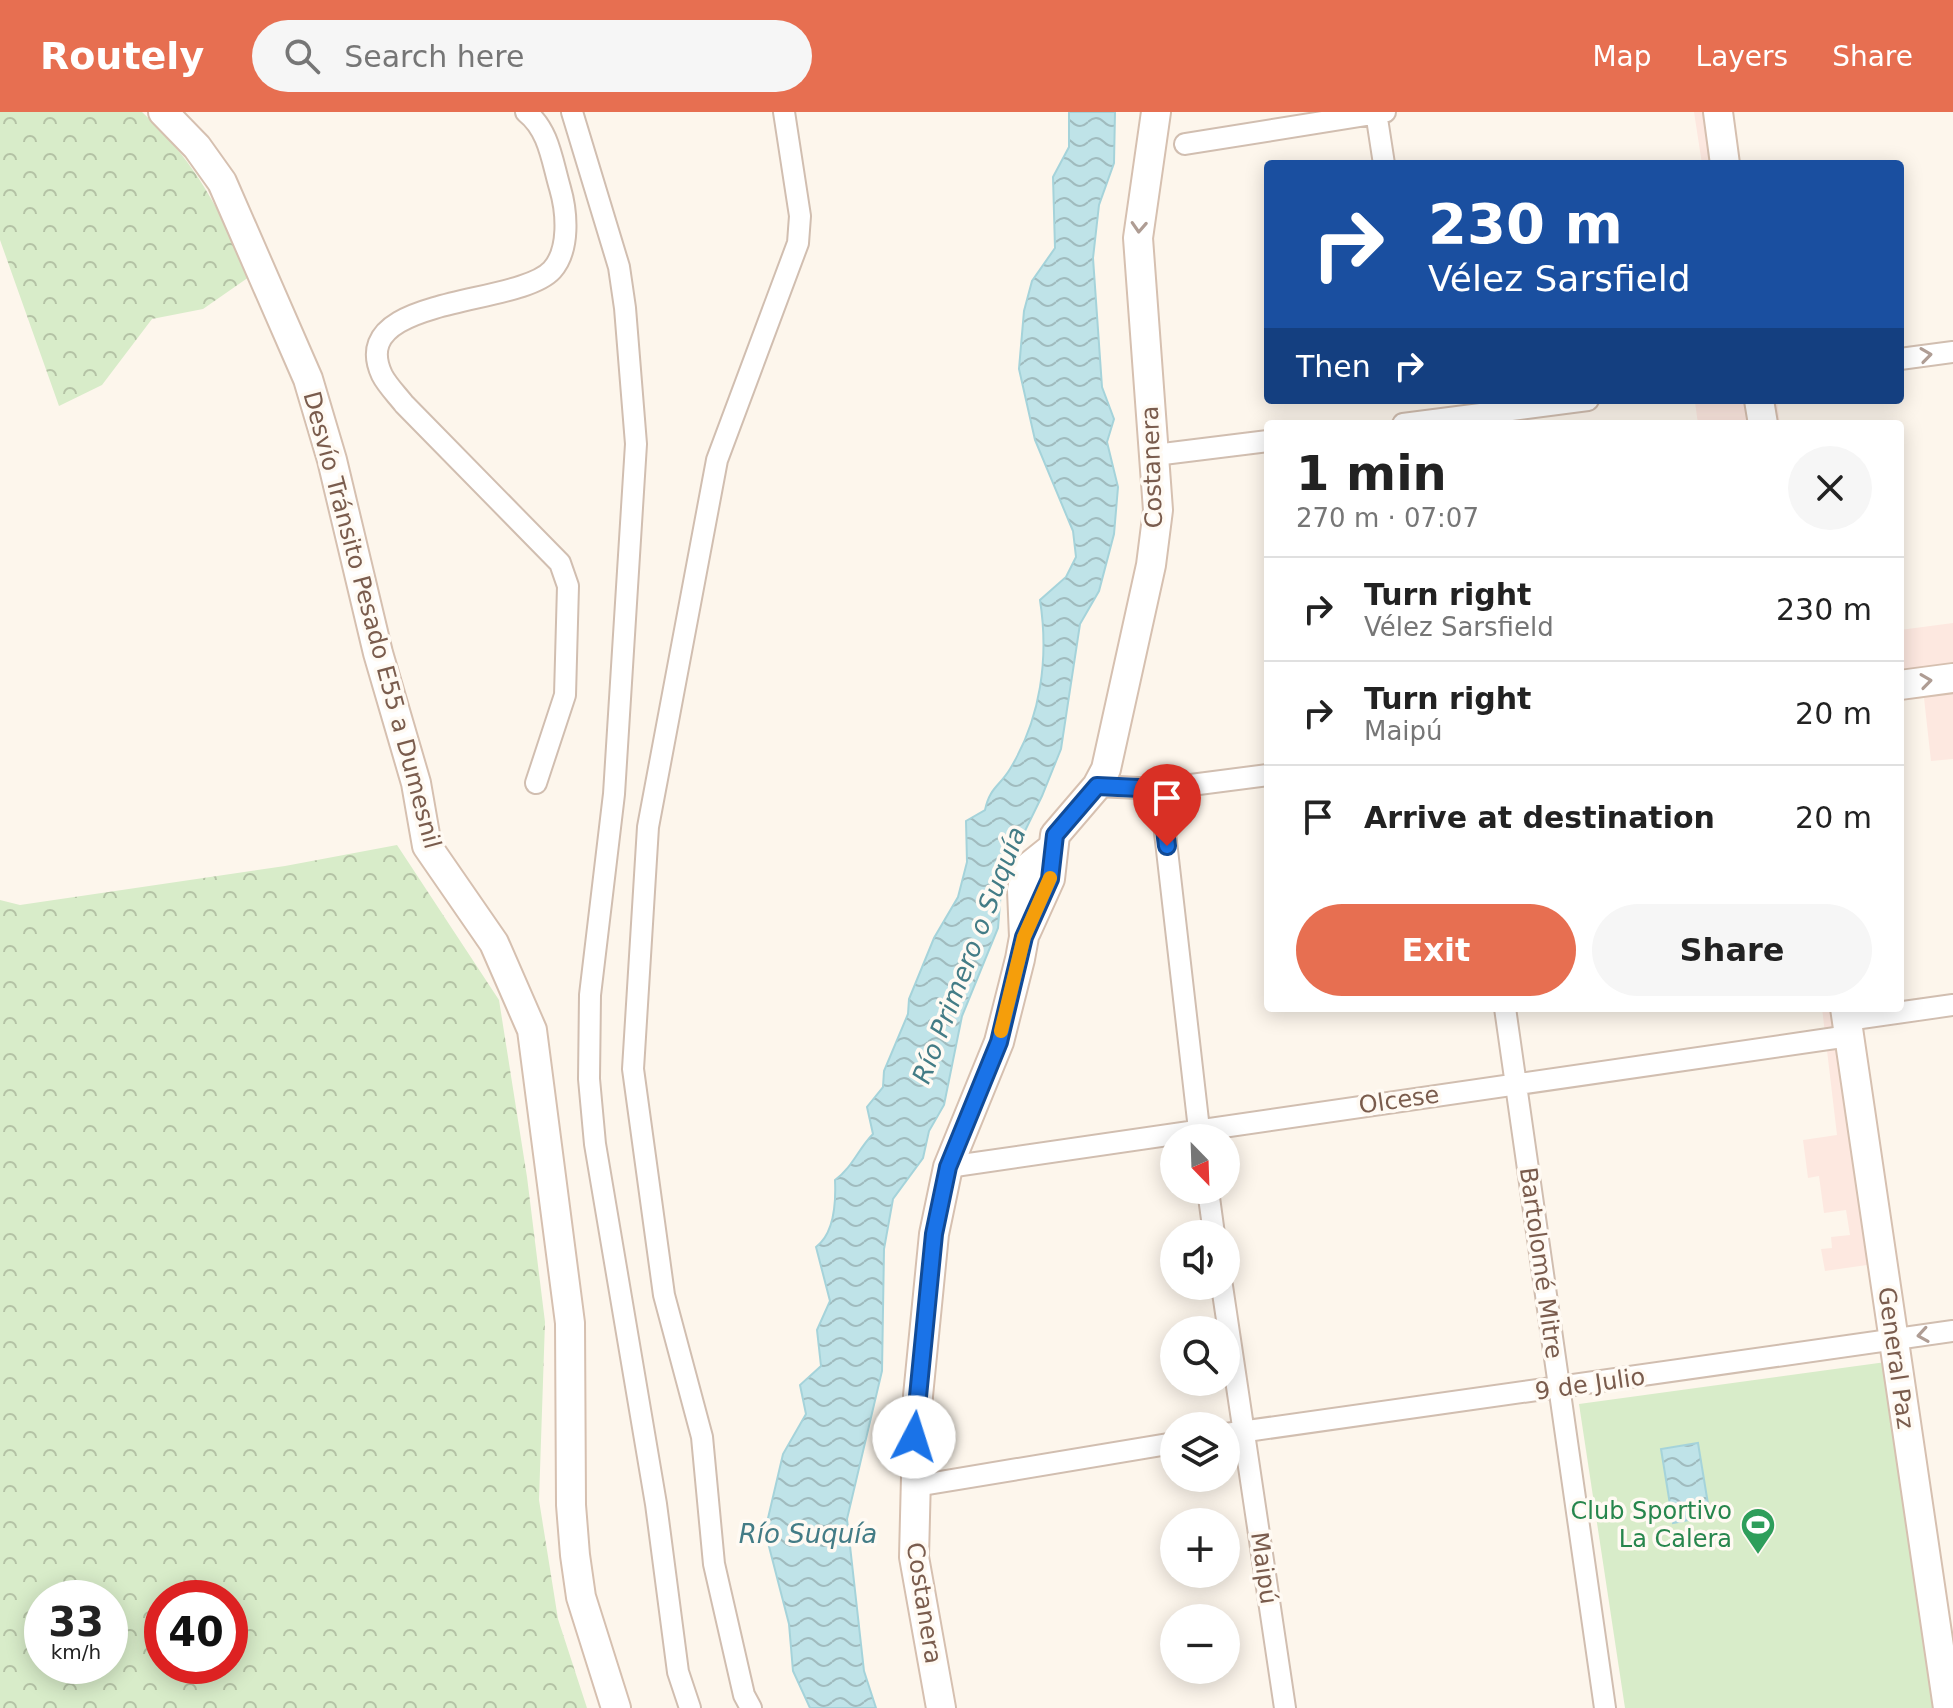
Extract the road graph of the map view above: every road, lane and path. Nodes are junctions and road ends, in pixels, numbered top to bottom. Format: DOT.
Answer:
graph roads {
  1 [pos="163,112"];
  2 [pos="526,112"];
  3 [pos="572,112"];
  4 [pos="784,112"];
  5 [pos="1156,112"];
  6 [pos="1379,112"];
  7 [pos="1718,112"];
  8 [pos="1185,144"];
  9 [pos="1384,160"];
  10 [pos="1724,160"];
  11 [pos="1953,352"];
  12 [pos="1904,358"];
  13 [pos="1558,404"];
  14 [pos="1439,420"];
  15 [pos="1264,441"];
  16 [pos="1155,455"];
  17 [pos="1953,678"];
  18 [pos="1904,684"];
  19 [pos="1264,776"];
  20 [pos="536,783"];
  21 [pos="1097,786"];
  22 [pos="1160,789"];
  23 [pos="1953,1005"];
  24 [pos="1506,1012"];
  25 [pos="1847,1021"];
  26 [pos="1516,1084"];
  27 [pos="1198,1124"];
  28 [pos="1240,1127"];
  29 [pos="1160,1138"];
  30 [pos="948,1167"];
  31 [pos="1223,1300"];
  32 [pos="1953,1331"];
  33 [pos="1893,1340"];
  34 [pos="1558,1389"];
  35 [pos="1233,1412"];
  36 [pos="1240,1431"];
  37 [pos="1160,1445"];
  38 [pos="1240,1460"];
  39 [pos="916,1486"];
  40 [pos="1948,1668"];
  41 [pos="616,1708"];
  42 [pos="690,1708"];
  43 [pos="751,1708"];
  44 [pos="941,1708"];
  45 [pos="1285,1708"];
  46 [pos="1605,1708"];
  47 [pos="1948,1708"];
  1 -- 41 [label="street, Desvío Tránsito Pesado E55 a Dumesnil"];
  2 -- 20 [label="street"];
  3 -- 42 [label="street"];
  4 -- 43 [label="street"];
  5 -- 16 [label="street, Costanera, one-way"];
  6 -- 8 [label="street"];
  6 -- 9 [label="street"];
  7 -- 10 [label="street"];
  12 -- 11 [label="street, one-way"];
  13 -- 14 [label="street"];
  15 -- 16 [label="street"];
  16 -- 21 [label="street, Costanera"];
  18 -- 17 [label="street, one-way"];
  19 -- 22 [label="street"];
  21 -- 22 [label="street"];
  21 -- 30 [label="street, Costanera"];
  22 -- 27 [label="street"];
  23 -- 25 [label="street, Olcese"];
  24 -- 26 [label="street, Bartolomé Mitre"];
  25 -- 26 [label="street, Olcese"];
  25 -- 33 [label="street, General Paz"];
  26 -- 28 [label="street, Olcese"];
  26 -- 34 [label="street, Bartolomé Mitre"];
  29 -- 30 [label="street, Olcese"];
  30 -- 39 [label="street, Costanera"];
  31 -- 35 [label="street, Maipú"];
  32 -- 33 [label="street, 9 de Julio, one-way"];
  33 -- 34 [label="street, 9 de Julio"];
  33 -- 40 [label="street, General Paz"];
  34 -- 36 [label="street, 9 de Julio"];
  34 -- 46 [label="street, Bartolomé Mitre"];
  37 -- 39 [label="street"];
  38 -- 45 [label="street, Maipú"];
  39 -- 44 [label="street, Costanera"];
  40 -- 47 [label="street, General Paz"];
}
